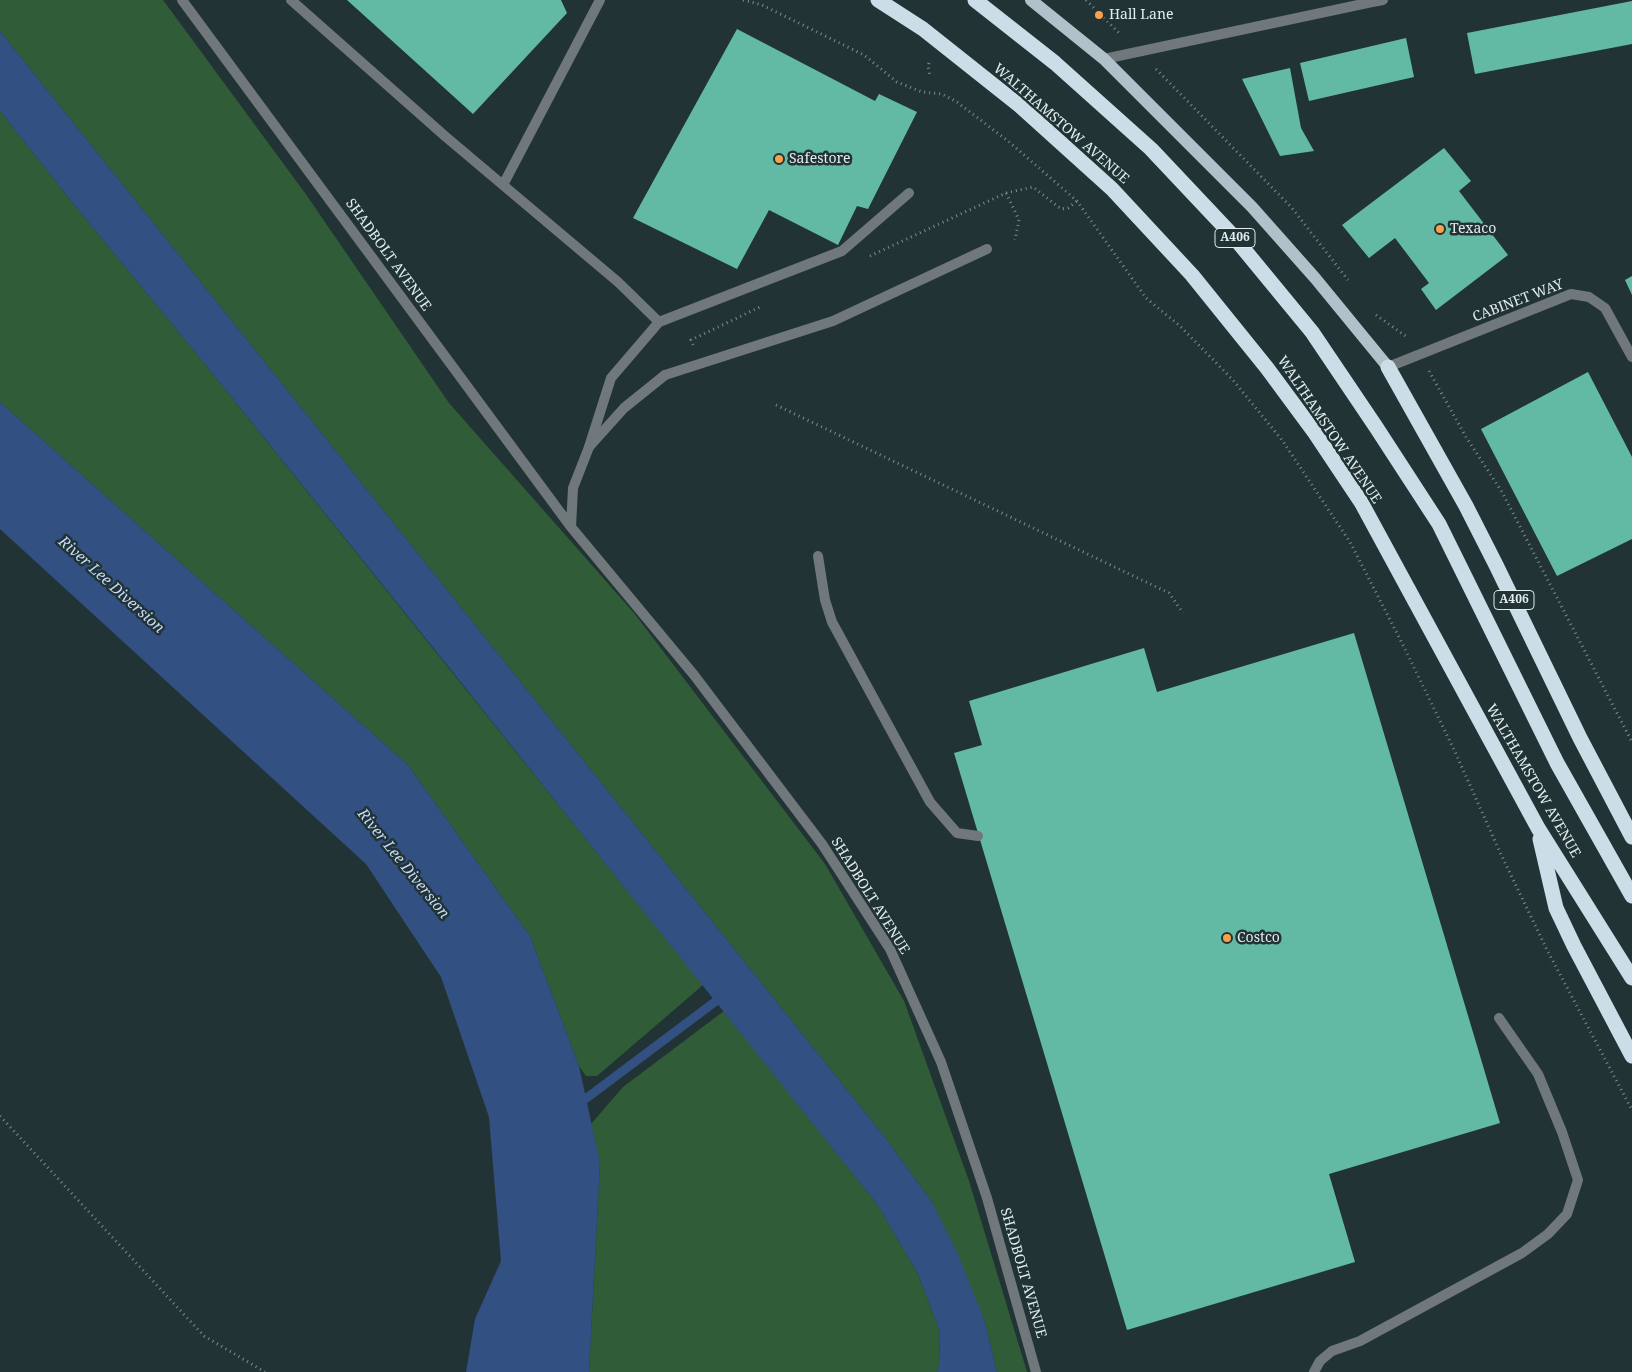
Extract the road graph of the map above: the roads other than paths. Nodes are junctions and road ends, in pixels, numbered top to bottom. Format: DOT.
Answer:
graph roads {
  1 [pos="182,0"];
  2 [pos="291,0"];
  3 [pos="600,0"];
  4 [pos="878,0"];
  5 [pos="975,0"];
  6 [pos="1031,0"];
  7 [pos="1383,0"];
  8 [pos="1104,59"];
  9 [pos="503,185"];
  10 [pos="909,192"];
  11 [pos="987,249"];
  12 [pos="659,322"];
  13 [pos="1632,357"];
  14 [pos="1388,367"];
  15 [pos="589,447"];
  16 [pos="571,526"];
  17 [pos="818,556"];
  18 [pos="1538,828"];
  19 [pos="978,836"];
  20 [pos="1632,837"];
  21 [pos="1632,896"];
  22 [pos="1632,978"];
  23 [pos="1499,1018"];
  24 [pos="1632,1056"];
  25 [pos="1036,1372"];
  26 [pos="1314,1372"];
  1 -- 16 [label="street, SHADBOLT AVENUE"];
  2 -- 9 [label="street"];
  3 -- 9 [label="street"];
  4 -- 18 [label="highway, WALTHAMSTOW AVENUE"];
  5 -- 21 [label="highway, WALTHAMSTOW AVENUE / A406"];
  6 -- 8 [label="main road"];
  7 -- 8 [label="street"];
  8 -- 14 [label="main road"];
  9 -- 12 [label="street"];
  10 -- 12 [label="street"];
  11 -- 15 [label="street"];
  12 -- 15 [label="street"];
  13 -- 14 [label="street, CABINET WAY"];
  14 -- 20 [label="highway, A406"];
  15 -- 16 [label="street"];
  16 -- 25 [label="street, SHADBOLT AVENUE"];
  17 -- 19 [label="street"];
  18 -- 22 [label="highway, WALTHAMSTOW AVENUE"];
  18 -- 24 [label="highway"];
  23 -- 26 [label="street"];
}
